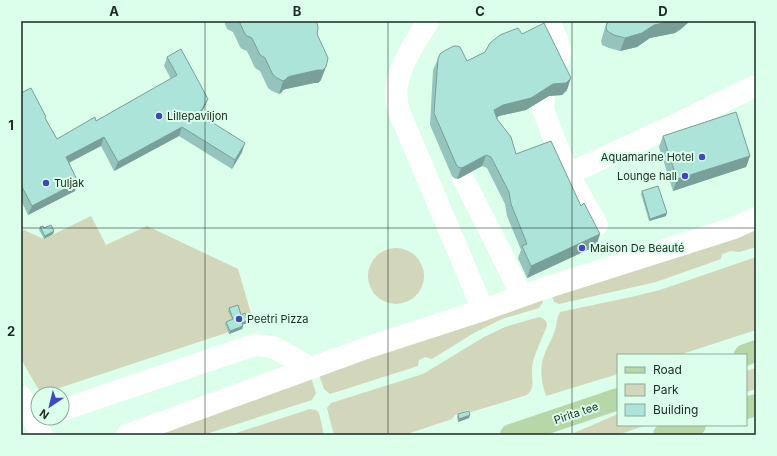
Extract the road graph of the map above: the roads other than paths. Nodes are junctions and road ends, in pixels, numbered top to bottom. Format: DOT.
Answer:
graph roads {
  1 [pos="428,21"];
  2 [pos="548,21"];
  3 [pos="756,86"];
  4 [pos="568,174"];
  5 [pos="463,178"];
  6 [pos="756,218"];
  7 [pos="597,225"];
  8 [pos="522,296"];
  9 [pos="482,310"];
  10 [pos="310,368"];
  11 [pos="21,396"];
  12 [pos="617,398"];
  13 [pos="70,407"];
  14 [pos="30,415"];
  15 [pos="692,426"];
  16 [pos="127,435"];
  17 [pos="511,435"];
  18 [pos="664,435"];
  1 -- 9 [label="street"];
  2 -- 4 [label="street"];
  3 -- 4 [label="street"];
  4 -- 7 [label="street"];
  5 -- 8 [label="street"];
  6 -- 8 [label="street"];
  8 -- 9 [label="street"];
  9 -- 10 [label="street"];
  10 -- 13 [label="street"];
  10 -- 16 [label="street"];
  11 -- 14 [label="street"];
  12 -- 17 [label="main road, Pirita tee"];
  15 -- 18 [label="main road"];
}
